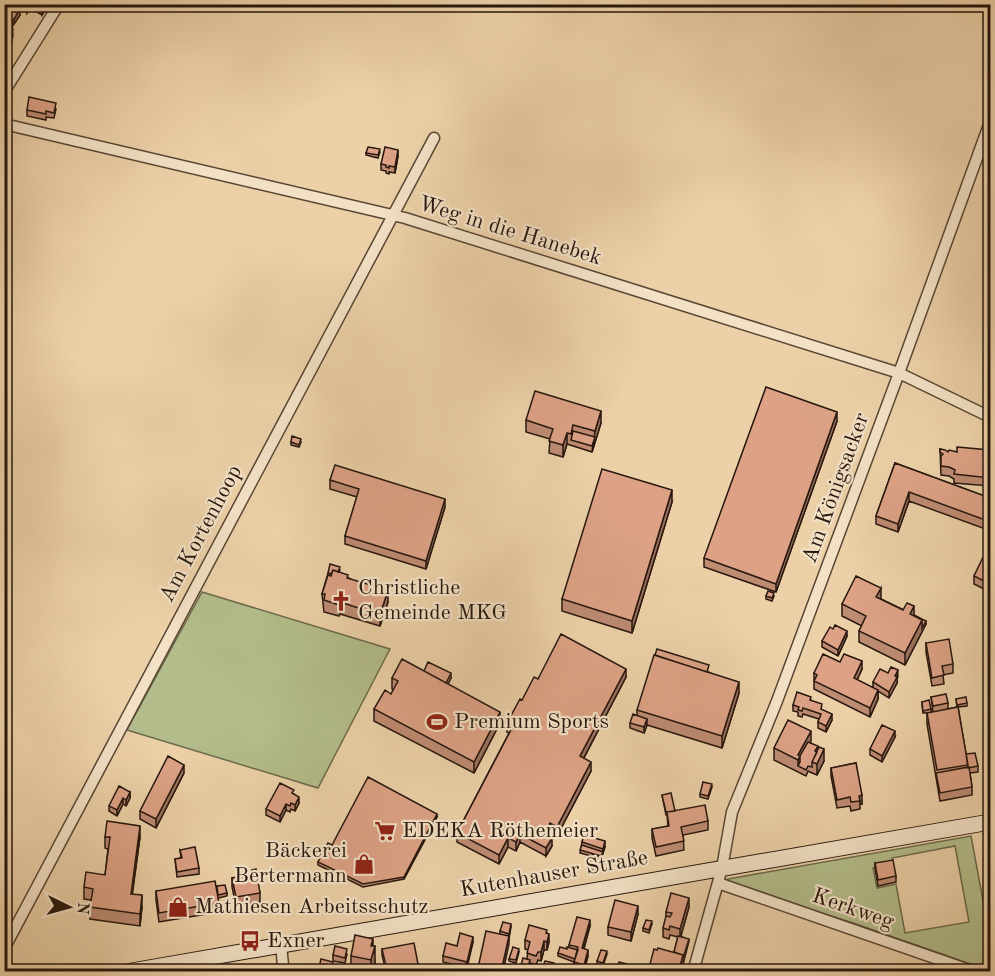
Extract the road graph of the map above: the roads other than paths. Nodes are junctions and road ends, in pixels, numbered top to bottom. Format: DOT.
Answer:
graph roads {
  1 [pos="59,4"];
  2 [pos="4,92"];
  3 [pos="990,122"];
  4 [pos="4,124"];
  5 [pos="434,138"];
  6 [pos="392,215"];
  7 [pos="899,373"];
  8 [pos="990,417"];
  9 [pos="990,822"];
  10 [pos="722,868"];
  11 [pos="718,884"];
  12 [pos="281,945"];
  13 [pos="4,949"];
  14 [pos="126,972"];
  15 [pos="282,972"];
  16 [pos="693,972"];
  17 [pos="975,972"];
  1 -- 2 [label="street"];
  3 -- 7 [label="street, Am Königsacker"];
  4 -- 6 [label="street, Weg in die Hanebek"];
  5 -- 6 [label="street, Am Kortenhoop"];
  6 -- 7 [label="street, Weg in die Hanebek"];
  6 -- 13 [label="street, Am Kortenhoop"];
  7 -- 8 [label="street, Weg in die Hanebek"];
  7 -- 10 [label="street, Am Königsacker"];
  9 -- 10 [label="street, Kutenhauser Straße"];
  10 -- 11 [label="street, Am Königsacker"];
  10 -- 12 [label="street, Kutenhauser Straße"];
  11 -- 16 [label="street, Am Königsacker"];
  11 -- 17 [label="street, Kerkweg"];
  12 -- 14 [label="street, Kutenhauser Straße"];
  12 -- 15 [label="street"];
}
